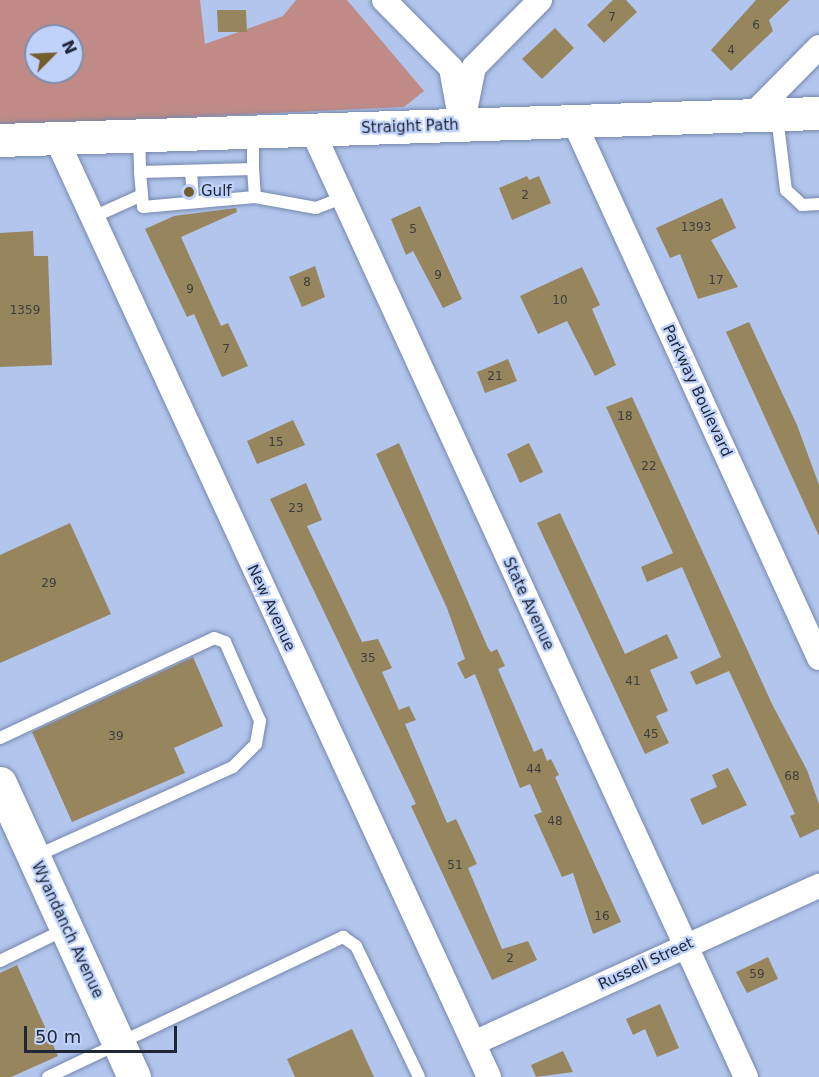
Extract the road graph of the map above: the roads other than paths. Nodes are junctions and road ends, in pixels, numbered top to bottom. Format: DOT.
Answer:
graph roads {
  1 [pos="384,0"];
  2 [pos="540,0"];
  3 [pos="819,47"];
  4 [pos="819,113"];
  5 [pos="764,115"];
  6 [pos="575,124"];
  7 [pos="462,126"];
  8 [pos="312,130"];
  9 [pos="252,131"];
  10 [pos="139,136"];
  11 [pos="56,138"];
  12 [pos="0,140"];
  13 [pos="253,169"];
  14 [pos="191,171"];
  15 [pos="140,172"];
  16 [pos="142,195"];
  17 [pos="255,197"];
  18 [pos="342,198"];
  19 [pos="193,202"];
  20 [pos="819,204"];
  21 [pos="91,218"];
  22 [pos="819,658"];
  23 [pos="0,738"];
  24 [pos="0,783"];
  25 [pos="34,857"];
  26 [pos="819,886"];
  27 [pos="67,928"];
  28 [pos="684,947"];
  29 [pos="0,961"];
  30 [pos="119,1043"];
  31 [pos="474,1043"];
  32 [pos="48,1077"];
  33 [pos="134,1077"];
  34 [pos="419,1077"];
  35 [pos="489,1077"];
  36 [pos="746,1077"];
  1 -- 7 [label="street"];
  2 -- 7 [label="street"];
  3 -- 5 [label="street"];
  4 -- 5 [label="main road, Straight Path"];
  5 -- 6 [label="main road, Straight Path"];
  5 -- 20 [label="lane"];
  6 -- 7 [label="main road, Straight Path"];
  6 -- 22 [label="street, Parkway Boulevard"];
  7 -- 8 [label="main road, Straight Path"];
  8 -- 9 [label="main road, Straight Path"];
  8 -- 18 [label="street, State Avenue"];
  9 -- 10 [label="main road, Straight Path"];
  9 -- 13 [label="lane"];
  10 -- 11 [label="main road, Straight Path"];
  10 -- 15 [label="lane"];
  11 -- 12 [label="main road, Straight Path"];
  11 -- 21 [label="street, New Avenue"];
  13 -- 14 [label="lane"];
  13 -- 17 [label="lane"];
  14 -- 15 [label="lane"];
  14 -- 19 [label="lane"];
  15 -- 16 [label="lane"];
  16 -- 19 [label="lane"];
  16 -- 21 [label="lane"];
  17 -- 18 [label="lane"];
  17 -- 19 [label="lane"];
  18 -- 28 [label="street, State Avenue"];
  21 -- 31 [label="street, New Avenue"];
  23 -- 25 [label="lane"];
  24 -- 25 [label="main road, Wyandanch Avenue"];
  25 -- 27 [label="main road, Wyandanch Avenue"];
  26 -- 28 [label="street, Russell Street"];
  27 -- 29 [label="lane"];
  27 -- 30 [label="main road, Wyandanch Avenue"];
  28 -- 31 [label="street, Russell Street"];
  28 -- 36 [label="street, State Avenue"];
  30 -- 32 [label="lane"];
  30 -- 33 [label="main road, Wyandanch Avenue"];
  30 -- 34 [label="lane"];
  31 -- 35 [label="street, New Avenue"];
}
